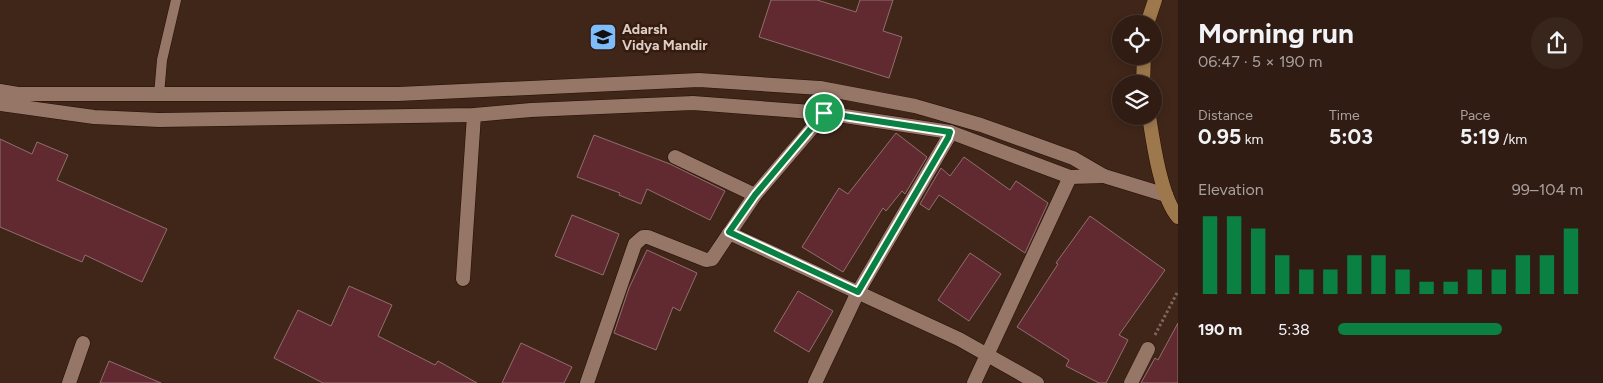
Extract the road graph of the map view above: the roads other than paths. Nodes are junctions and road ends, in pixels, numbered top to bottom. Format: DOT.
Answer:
graph roads {
  1 [pos="176,0"];
  2 [pos="1155,0"];
  3 [pos="1150,15"];
  4 [pos="830,90"];
  5 [pos="0,91"];
  6 [pos="159,95"];
  7 [pos="0,104"];
  8 [pos="824,113"];
  9 [pos="474,115"];
  10 [pos="1151,125"];
  11 [pos="950,132"];
  12 [pos="675,157"];
  13 [pos="1104,176"];
  14 [pos="1070,177"];
  15 [pos="755,195"];
  16 [pos="1166,195"];
  17 [pos="1178,217"];
  18 [pos="729,232"];
  19 [pos="463,279"];
  20 [pos="858,292"];
  21 [pos="83,343"];
  22 [pos="1148,349"];
  23 [pos="988,356"];
  24 [pos="69,383"];
  25 [pos="587,383"];
  26 [pos="815,383"];
  27 [pos="974,383"];
  28 [pos="1037,383"];
  29 [pos="1130,383"];
  1 -- 6 [label="lane"];
  2 -- 3 [label="main road"];
  4 -- 6 [label="street"];
  4 -- 8 [label="street"];
  4 -- 13 [label="street"];
  5 -- 6 [label="street"];
  7 -- 9 [label="street"];
  8 -- 9 [label="street"];
  8 -- 11 [label="street"];
  8 -- 15 [label="street"];
  9 -- 19 [label="street"];
  10 -- 16 [label="main road"];
  11 -- 14 [label="street"];
  11 -- 20 [label="street"];
  12 -- 15 [label="street"];
  13 -- 14 [label="street"];
  13 -- 16 [label="street"];
  14 -- 23 [label="street"];
  15 -- 18 [label="street"];
  16 -- 17 [label="main road"];
  18 -- 20 [label="street"];
  18 -- 25 [label="street"];
  20 -- 23 [label="street"];
  20 -- 26 [label="street"];
  21 -- 24 [label="street"];
  22 -- 29 [label="street"];
  23 -- 27 [label="street"];
  23 -- 28 [label="street"];
}
